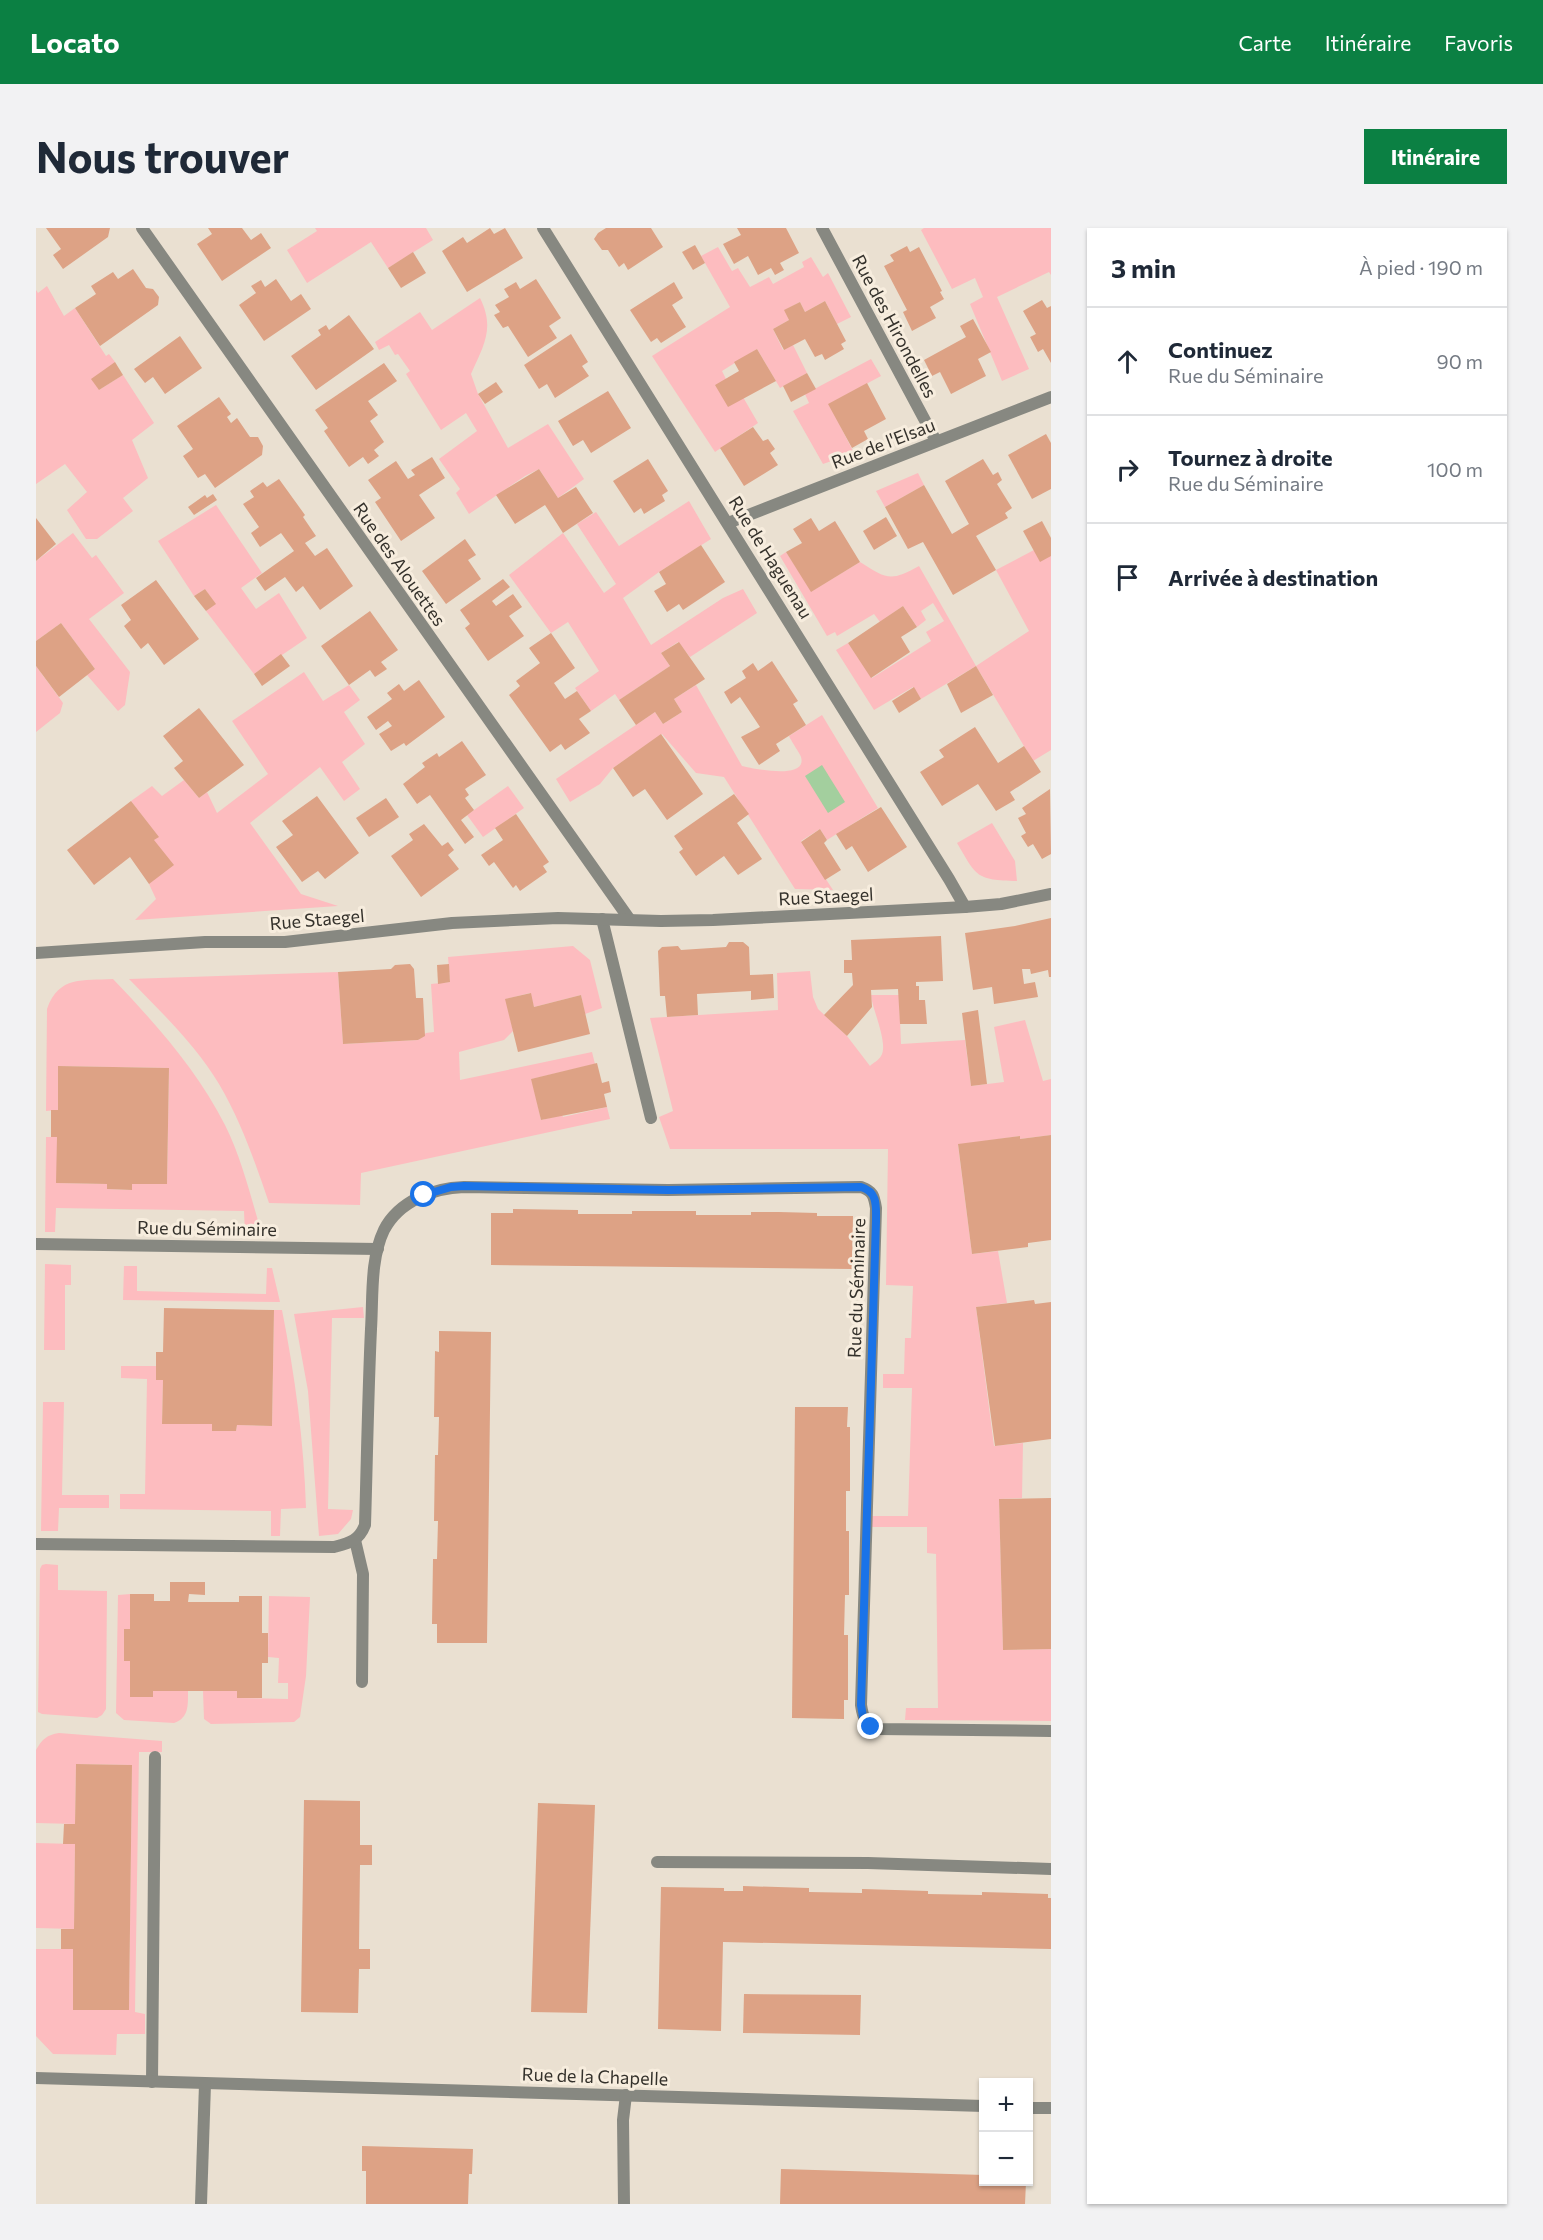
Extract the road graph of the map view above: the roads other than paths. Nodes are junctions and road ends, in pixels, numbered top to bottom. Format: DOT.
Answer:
graph roads {
  1 [pos="142,228"];
  2 [pos="543,228"];
  3 [pos="822,228"];
  4 [pos="1051,396"];
  5 [pos="936,441"];
  6 [pos="728,523"];
  7 [pos="1051,894"];
  8 [pos="965,907"];
  9 [pos="602,919"];
  10 [pos="630,920"];
  11 [pos="36,953"];
  12 [pos="651,1118"];
  13 [pos="36,1245"];
  14 [pos="378,1249"];
  15 [pos="355,1540"];
  16 [pos="36,1544"];
  17 [pos="362,1682"];
  18 [pos="1051,1731"];
  19 [pos="155,1757"];
  20 [pos="657,1862"];
  21 [pos="1051,1869"];
  22 [pos="36,2078"];
  23 [pos="152,2082"];
  24 [pos="205,2084"];
  25 [pos="626,2095"];
  26 [pos="979,2106"];
  27 [pos="1033,2108"];
  28 [pos="1051,2108"];
  29 [pos="201,2204"];
  30 [pos="624,2204"];
  1 -- 10 [label="street, Rue des Alouettes"];
  2 -- 6 [label="street, Rue de Haguenau"];
  3 -- 5 [label="street, Rue des Hirondelles"];
  4 -- 5 [label="street, Rue de l'Elsau"];
  5 -- 6 [label="street, Rue de l'Elsau"];
  6 -- 8 [label="street, Rue de Haguenau"];
  7 -- 8 [label="street, Rue Staegel"];
  8 -- 10 [label="street, Rue Staegel"];
  9 -- 10 [label="street, Rue Staegel"];
  9 -- 11 [label="street, Rue Staegel"];
  9 -- 12 [label="street"];
  13 -- 14 [label="street, Rue du Séminaire"];
  14 -- 15 [label="street, Rue du Séminaire"];
  14 -- 18 [label="street, Rue du Séminaire"];
  15 -- 16 [label="street"];
  15 -- 17 [label="street"];
  19 -- 23 [label="street"];
  20 -- 21 [label="street"];
  22 -- 23 [label="street, Rue de la Chapelle"];
  23 -- 24 [label="street, Rue de la Chapelle"];
  24 -- 25 [label="street, Rue de la Chapelle"];
  24 -- 29 [label="street"];
  25 -- 26 [label="street, Rue de la Chapelle"];
  25 -- 30 [label="street"];
  27 -- 28 [label="street"];
}
